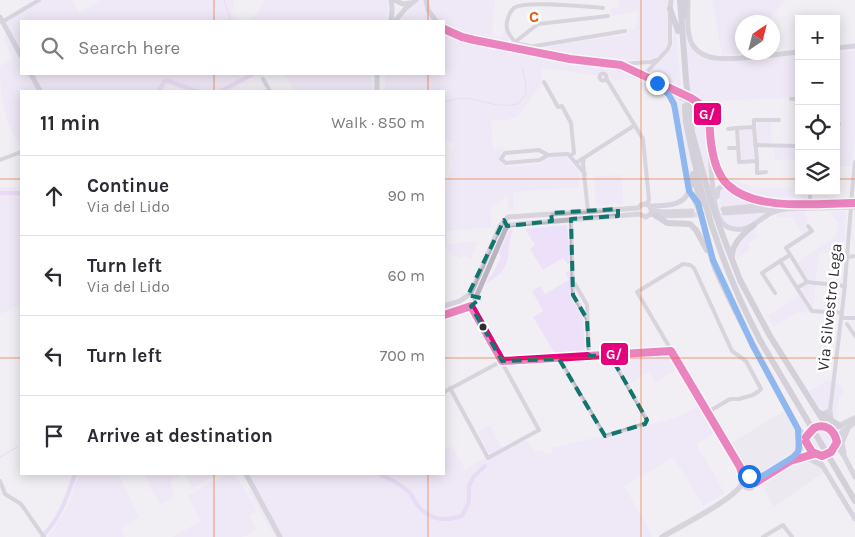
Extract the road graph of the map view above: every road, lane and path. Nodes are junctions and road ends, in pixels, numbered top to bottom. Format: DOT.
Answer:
graph roads {
  1 [pos="39,0"];
  2 [pos="393,0"];
  3 [pos="416,0"];
  4 [pos="426,0"];
  5 [pos="671,0"];
  6 [pos="679,0"];
  7 [pos="687,0"];
  8 [pos="410,3"];
  9 [pos="603,8"];
  10 [pos="670,9"];
  11 [pos="608,16"];
  12 [pos="1,20"];
  13 [pos="391,20"];
  14 [pos="396,20"];
  15 [pos="435,20"];
  16 [pos="445,29"];
  17 [pos="625,31"];
  18 [pos="680,32"];
  19 [pos="515,42"];
  20 [pos="855,46"];
  21 [pos="510,47"];
  22 [pos="840,48"];
  23 [pos="535,49"];
  24 [pos="795,52"];
  25 [pos="20,54"];
  26 [pos="659,59"];
  27 [pos="617,64"];
  28 [pos="32,75"];
  29 [pos="377,75"];
  30 [pos="644,75"];
  31 [pos="606,78"];
  32 [pos="263,79"];
  33 [pos="684,80"];
  34 [pos="544,82"];
  35 [pos="657,83"];
  36 [pos="662,87"];
  37 [pos="39,90"];
  38 [pos="269,90"];
  39 [pos="377,90"];
  40 [pos="791,99"];
  41 [pos="795,99"];
  42 [pos="779,120"];
  43 [pos="686,122"];
  44 [pos="636,126"];
  45 [pos="754,127"];
  46 [pos="737,128"];
  47 [pos="728,129"];
  48 [pos="692,132"];
  49 [pos="755,145"];
  50 [pos="795,146"];
  51 [pos="729,148"];
  52 [pos="738,148"];
  53 [pos="20,152"];
  54 [pos="548,155"];
  55 [pos="570,156"];
  56 [pos="584,158"];
  57 [pos="0,160"];
  58 [pos="757,161"];
  59 [pos="733,162"];
  60 [pos="739,162"];
  61 [pos="855,162"];
  62 [pos="576,163"];
  63 [pos="766,172"];
  64 [pos="584,174"];
  65 [pos="693,174"];
  66 [pos="728,186"];
  67 [pos="689,191"];
  68 [pos="810,195"];
  69 [pos="704,199"];
  70 [pos="810,203"];
  71 [pos="779,204"];
  72 [pos="853,205"];
  73 [pos="618,209"];
  74 [pos="784,209"];
  75 [pos="651,210"];
  76 [pos="588,211"];
  77 [pos="639,211"];
  78 [pos="551,213"];
  79 [pos="692,213"];
  80 [pos="722,213"];
  81 [pos="618,216"];
  82 [pos="570,219"];
  83 [pos="504,220"];
  84 [pos="552,221"];
  85 [pos="754,225"];
  86 [pos="507,226"];
  87 [pos="808,226"];
  88 [pos="790,255"];
  89 [pos="847,256"];
  90 [pos="855,256"];
  91 [pos="713,260"];
  92 [pos="780,261"];
  93 [pos="732,262"];
  94 [pos="723,282"];
  95 [pos="807,282"];
  96 [pos="845,286"];
  97 [pos="797,288"];
  98 [pos="775,293"];
  99 [pos="468,295"];
  100 [pos="462,298"];
  101 [pos="471,305"];
  102 [pos="445,306"];
  103 [pos="445,315"];
  104 [pos="841,316"];
  105 [pos="855,318"];
  106 [pos="847,324"];
  107 [pos="855,336"];
  108 [pos="671,351"];
  109 [pos="610,355"];
  110 [pos="588,356"];
  111 [pos="558,359"];
  112 [pos="502,361"];
  113 [pos="450,388"];
  114 [pos="445,391"];
  115 [pos="830,411"];
  116 [pos="708,412"];
  117 [pos="820,412"];
  118 [pos="855,418"];
  119 [pos="855,422"];
  120 [pos="829,425"];
  121 [pos="840,426"];
  122 [pos="849,427"];
  123 [pos="798,429"];
  124 [pos="806,440"];
  125 [pos="837,442"];
  126 [pos="801,454"];
  127 [pos="815,455"];
  128 [pos="844,456"];
  129 [pos="821,465"];
  130 [pos="247,475"];
  131 [pos="855,477"];
  132 [pos="749,480"];
  133 [pos="0,481"];
  134 [pos="723,501"];
  135 [pos="855,501"];
  136 [pos="855,519"];
  137 [pos="42,535"];
  138 [pos="280,537"];
  139 [pos="662,537"];
  140 [pos="763,537"];
  141 [pos="792,537"];
  1 -- 12 [label="street"];
  2 -- 8 [label="street"];
  2 -- 13 [label="street"];
  3 -- 8 [label="street"];
  4 -- 15 [label="street"];
  5 -- 10 [label="street"];
  6 -- 18 [label="main road"];
  7 -- 18 [label="main road"];
  7 -- 24 [label="street"];
  8 -- 14 [label="street"];
  9 -- 19 [label="street"];
  10 -- 18 [label="main road"];
  10 -- 26 [label="street"];
  11 -- 19 [label="street"];
  12 -- 25 [label="street"];
  16 -- 21 [label="street"];
  17 -- 23 [label="street"];
  18 -- 33 [label="main road"];
  19 -- 21 [label="street"];
  19 -- 23 [label="street"];
  20 -- 22 [label="street"];
  21 -- 23 [label="street"];
  23 -- 27 [label="street"];
  26 -- 27 [label="street"];
  26 -- 30 [label="street"];
  27 -- 30 [label="street"];
  28 -- 37 [label="street"];
  29 -- 39 [label="street"];
  30 -- 35 [label="street"];
  31 -- 44 [label="street"];
  32 -- 38 [label="street"];
  33 -- 43 [label="main road, bridge"];
  33 -- 48 [label="main road, bridge"];
  34 -- 55 [label="street"];
  35 -- 36 [label="street"];
  35 -- 66 [label="street"];
  36 -- 67 [label="street"];
  36 -- 80 [label="street"];
  40 -- 41 [label="street"];
  42 -- 45 [label="street"];
  43 -- 65 [label="main road"];
  43 -- 69 [label="main road"];
  44 -- 56 [label="street"];
  44 -- 75 [label="street"];
  45 -- 46 [label="street"];
  45 -- 49 [label="street"];
  46 -- 47 [label="street"];
  46 -- 52 [label="street"];
  48 -- 69 [label="main road"];
  48 -- 93 [label="main road"];
  49 -- 50 [label="street"];
  49 -- 58 [label="street"];
  51 -- 52 [label="street"];
  52 -- 60 [label="street"];
  53 -- 57 [label="street"];
  54 -- 54 [label="street"];
  54 -- 55 [label="street"];
  55 -- 62 [label="street"];
  56 -- 62 [label="street"];
  56 -- 64 [label="street"];
  58 -- 60 [label="street"];
  58 -- 63 [label="street"];
  59 -- 60 [label="street"];
  61 -- 72 [label="street, Via Silvestro Lega"];
  62 -- 64 [label="street"];
  64 -- 76 [label="street"];
  65 -- 67 [label="main road"];
  65 -- 94 [label="main road"];
  66 -- 71 [label="street"];
  66 -- 80 [label="street"];
  67 -- 75 [label="street"];
  67 -- 91 [label="main road"];
  68 -- 70 [label="street"];
  69 -- 135 [label="main road, bridge"];
  70 -- 71 [label="street"];
  70 -- 72 [label="street"];
  71 -- 80 [label="street"];
  72 -- 74 [label="street"];
  72 -- 89 [label="street, Via Silvestro Lega"];
  73 -- 76 [label="street"];
  73 -- 77 [label="street"];
  73 -- 81 [label="street"];
  74 -- 80 [label="street"];
  74 -- 85 [label="street"];
  75 -- 77 [label="street"];
  75 -- 77 [label="street"];
  75 -- 79 [label="street"];
  75 -- 91 [label="main road"];
  76 -- 78 [label="street"];
  77 -- 81 [label="street"];
  78 -- 83 [label="street"];
  78 -- 84 [label="street"];
  80 -- 85 [label="street"];
  81 -- 82 [label="street"];
  82 -- 84 [label="street"];
  82 -- 110 [label="street"];
  83 -- 86 [label="street"];
  83 -- 99 [label="street"];
  84 -- 86 [label="street"];
  85 -- 93 [label="main road"];
  86 -- 101 [label="street"];
  87 -- 88 [label="street"];
  88 -- 92 [label="street"];
  88 -- 95 [label="street"];
  89 -- 90 [label="street"];
  89 -- 96 [label="street, Via Silvestro Lega"];
  91 -- 94 [label="main road"];
  92 -- 97 [label="street"];
  92 -- 98 [label="street"];
  93 -- 117 [label="main road"];
  94 -- 123 [label="main road"];
  95 -- 96 [label="street"];
  95 -- 97 [label="street"];
  96 -- 104 [label="street, Via Silvestro Lega"];
  97 -- 104 [label="street"];
  99 -- 100 [label="street"];
  99 -- 101 [label="street"];
  100 -- 101 [label="street"];
  100 -- 102 [label="street"];
  101 -- 103 [label="street"];
  101 -- 112 [label="street"];
  104 -- 105 [label="street"];
  104 -- 115 [label="street, Via Silvestro Lega"];
  106 -- 107 [label="street"];
  108 -- 109 [label="street"];
  108 -- 116 [label="street"];
  108 -- 116 [label="street"];
  109 -- 110 [label="street"];
  109 -- 111 [label="street"];
  110 -- 111 [label="street"];
  111 -- 112 [label="street"];
  112 -- 113 [label="street"];
  112 -- 113 [label="street"];
  113 -- 114 [label="street"];
  115 -- 117 [label="street"];
  115 -- 120 [label="street"];
  116 -- 132 [label="street"];
  117 -- 120 [label="main road"];
  118 -- 121 [label="main road"];
  119 -- 122 [label="main road"];
  120 -- 121 [label="main road"];
  120 -- 124 [label="main road"];
  120 -- 125 [label="main road"];
  122 -- 125 [label="main road"];
  122 -- 128 [label="street"];
  123 -- 124 [label="main road"];
  123 -- 126 [label="main road"];
  124 -- 126 [label="main road"];
  124 -- 127 [label="main road"];
  125 -- 127 [label="main road"];
  125 -- 128 [label="street"];
  126 -- 127 [label="main road"];
  126 -- 129 [label="street"];
  126 -- 132 [label="main road"];
  127 -- 129 [label="street"];
  128 -- 131 [label="street"];
  129 -- 136 [label="street"];
  130 -- 138 [label="street"];
  132 -- 134 [label="main road"];
  132 -- 134 [label="main road"];
  133 -- 137 [label="street"];
  134 -- 139 [label="main road"];
  140 -- 141 [label="street"];
}
